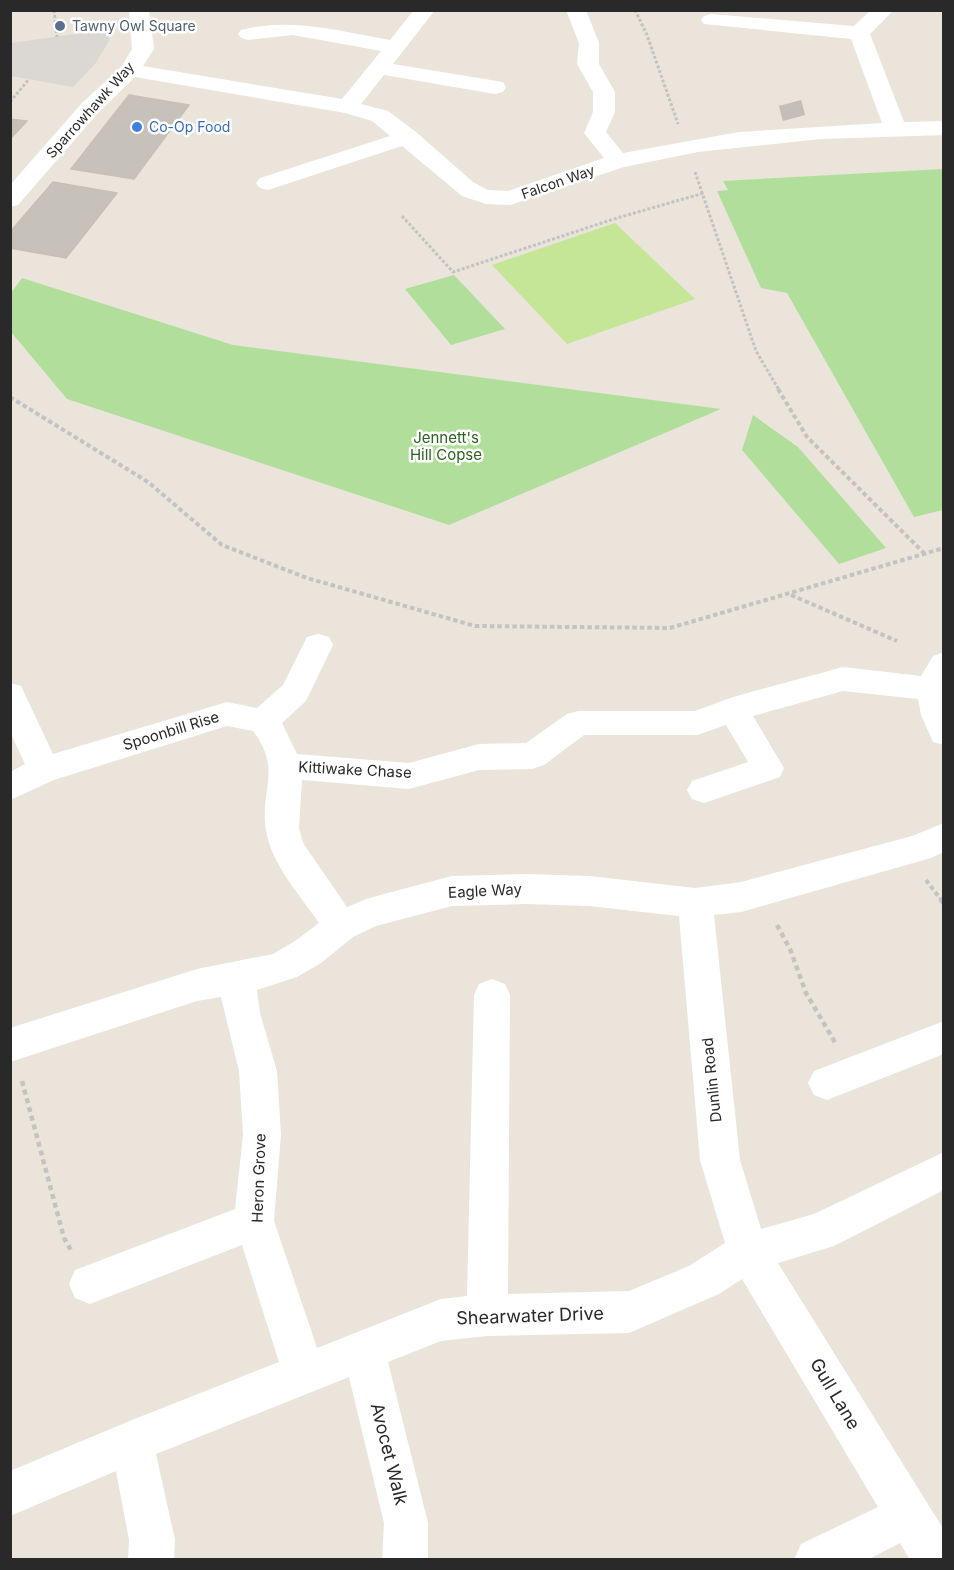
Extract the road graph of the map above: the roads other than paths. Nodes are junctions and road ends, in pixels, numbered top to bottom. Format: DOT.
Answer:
graph roads {
  1 [pos="139,10"];
  2 [pos="425,10"];
  3 [pos="576,10"];
  4 [pos="884,10"];
  5 [pos="711,20"];
  6 [pos="859,33"];
  7 [pos="248,34"];
  8 [pos="394,47"];
  9 [pos="377,68"];
  10 [pos="130,70"];
  11 [pos="495,87"];
  12 [pos="233,88"];
  13 [pos="217,106"];
  14 [pos="347,107"];
  15 [pos="944,128"];
  16 [pos="896,129"];
  17 [pos="408,137"];
  18 [pos="618,161"];
  19 [pos="10,200"];
  20 [pos="288,203"];
  21 [pos="318,645"];
  22 [pos="938,676"];
  23 [pos="10,694"];
  24 [pos="733,709"];
  25 [pos="263,722"];
  26 [pos="944,733"];
  27 [pos="286,766"];
  28 [pos="44,770"];
  29 [pos="10,787"];
  30 [pos="704,790"];
  31 [pos="944,837"];
  32 [pos="695,903"];
  33 [pos="340,926"];
  34 [pos="237,978"];
  35 [pos="492,995"];
  36 [pos="944,1037"];
  37 [pos="10,1045"];
  38 [pos="840,1078"];
  39 [pos="944,1170"];
  40 [pos="254,1221"];
  41 [pos="748,1252"];
  42 [pos="90,1284"];
  43 [pos="487,1315"];
  44 [pos="364,1350"];
  45 [pos="304,1373"];
  46 [pos="132,1442"];
  47 [pos="10,1494"];
  48 [pos="927,1534"];
  49 [pos="151,1560"];
  50 [pos="405,1560"];
  51 [pos="817,1560"];
  1 -- 10 [label="street, Sparrowhawk Way"];
  2 -- 8 [label="street"];
  3 -- 18 [label="street"];
  4 -- 6 [label="street"];
  5 -- 6 [label="street"];
  6 -- 16 [label="street"];
  7 -- 8 [label="street"];
  8 -- 9 [label="street"];
  9 -- 11 [label="street"];
  9 -- 14 [label="street"];
  10 -- 12 [label="street, Falcon Way"];
  10 -- 19 [label="street, Sparrowhawk Way"];
  12 -- 13 [label="street"];
  12 -- 14 [label="street, Falcon Way"];
  14 -- 17 [label="street, Falcon Way"];
  15 -- 16 [label="street, Falcon Way"];
  16 -- 18 [label="street, Falcon Way"];
  17 -- 18 [label="street, Falcon Way"];
  17 -- 20 [label="street"];
  21 -- 25 [label="street"];
  22 -- 24 [label="street, Kittiwake Chase"];
  22 -- 26 [label="street"];
  23 -- 28 [label="street"];
  24 -- 27 [label="street, Kittiwake Chase"];
  24 -- 30 [label="street"];
  25 -- 27 [label="street"];
  25 -- 28 [label="street, Spoonbill Rise"];
  27 -- 33 [label="street"];
  28 -- 29 [label="street, Spoonbill Rise"];
  31 -- 32 [label="street, Eagle Way"];
  32 -- 33 [label="street, Eagle Way"];
  32 -- 41 [label="street, Dunlin Road"];
  33 -- 34 [label="street, Eagle Way"];
  34 -- 37 [label="street, Eagle Way"];
  34 -- 40 [label="street, Heron Grove"];
  35 -- 43 [label="street"];
  36 -- 38 [label="street"];
  39 -- 41 [label="street, Shearwater Drive"];
  40 -- 42 [label="street"];
  40 -- 45 [label="street, Heron Grove"];
  41 -- 43 [label="street, Shearwater Drive"];
  41 -- 48 [label="street, Gull Lane"];
  43 -- 44 [label="street, Shearwater Drive"];
  44 -- 45 [label="street, Shearwater Drive"];
  44 -- 50 [label="street, Avocet Walk"];
  45 -- 46 [label="street, Shearwater Drive"];
  46 -- 47 [label="street, Shearwater Drive"];
  46 -- 49 [label="street"];
  48 -- 51 [label="street"];
}
